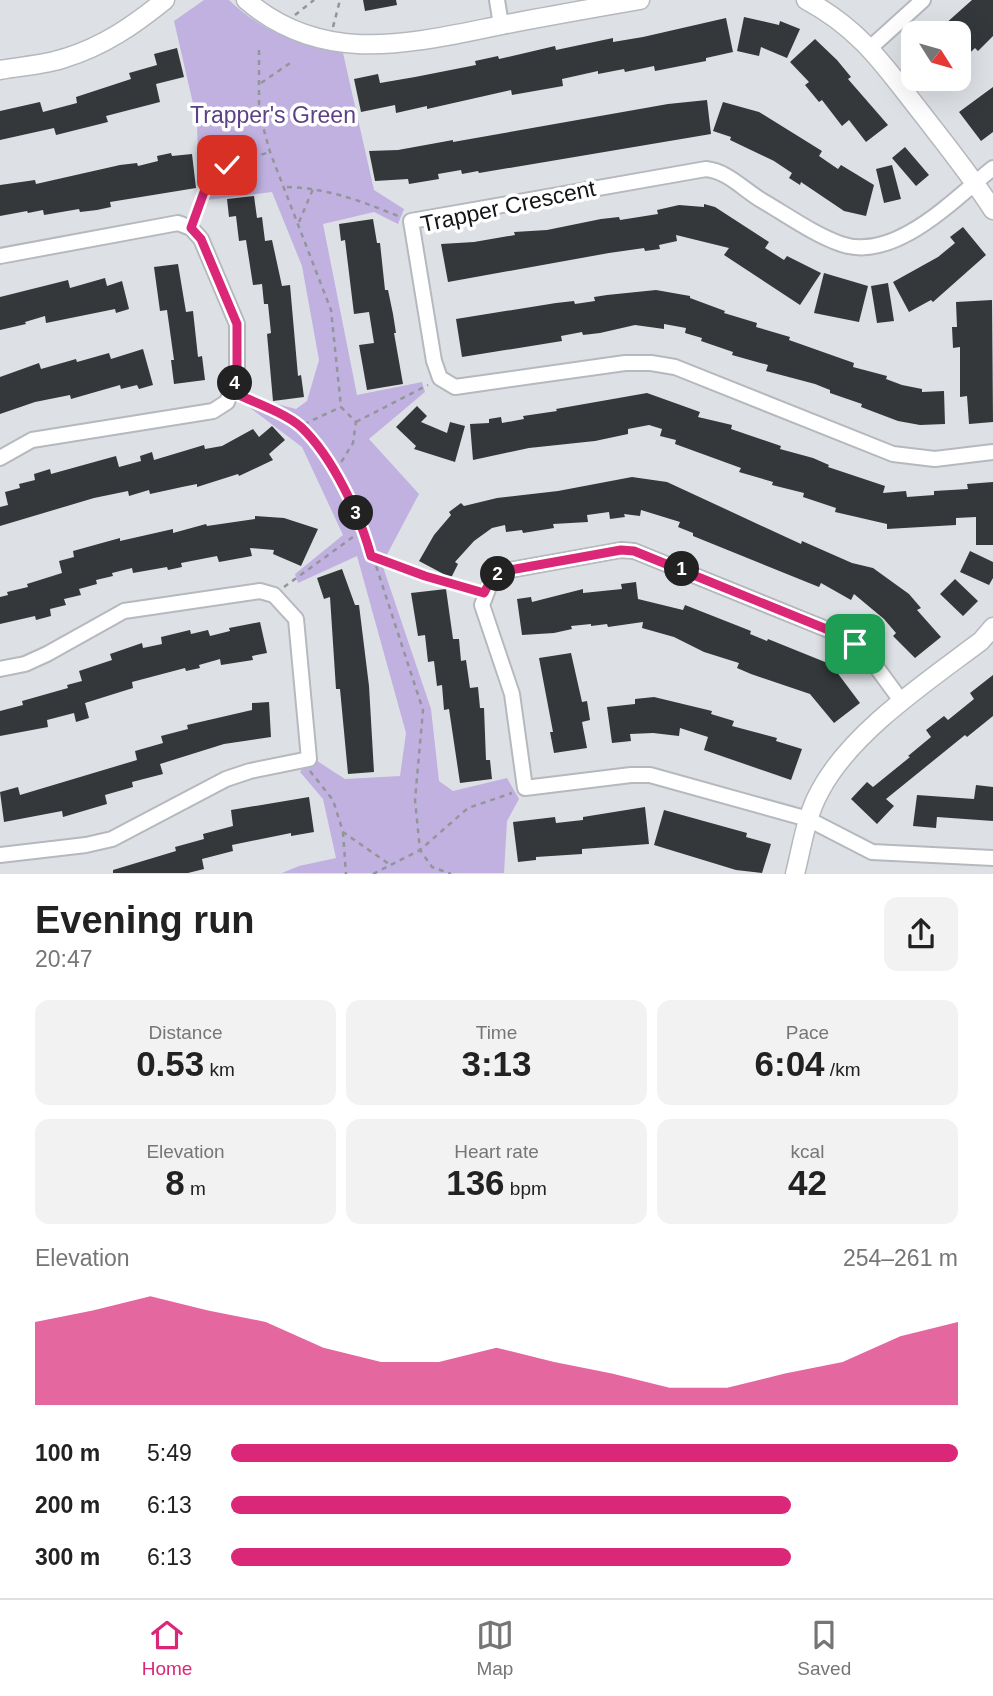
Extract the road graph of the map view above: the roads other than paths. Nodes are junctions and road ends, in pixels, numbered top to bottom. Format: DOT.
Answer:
graph roads {
  1 [pos="164,0"];
  2 [pos="246,0"];
  3 [pos="497,0"];
  4 [pos="640,0"];
  5 [pos="806,0"];
  6 [pos="923,0"];
  7 [pos="501,25"];
  8 [pos="870,48"];
  9 [pos="0,70"];
  10 [pos="993,168"];
  11 [pos="975,182"];
  12 [pos="993,210"];
  13 [pos="0,256"];
  14 [pos="993,452"];
  15 [pos="0,458"];
  16 [pos="993,627"];
  17 [pos="0,670"];
  18 [pos="902,702"];
  19 [pos="808,819"];
  20 [pos="0,855"];
  21 [pos="993,858"];
  22 [pos="795,873"];
  1 -- 9 [label="street"];
  2 -- 7 [label="street"];
  3 -- 7 [label="street"];
  4 -- 7 [label="street"];
  5 -- 8 [label="street"];
  6 -- 8 [label="street"];
  8 -- 11 [label="street"];
  10 -- 11 [label="street, Trapper Crescent"];
  11 -- 12 [label="street"];
  11 -- 14 [label="street, Trapper Crescent"];
  13 -- 15 [label="street"];
  16 -- 18 [label="street"];
  17 -- 20 [label="street"];
  18 -- 19 [label="street"];
  18 -- 19 [label="street"];
  19 -- 21 [label="street"];
  19 -- 22 [label="street"];
}
